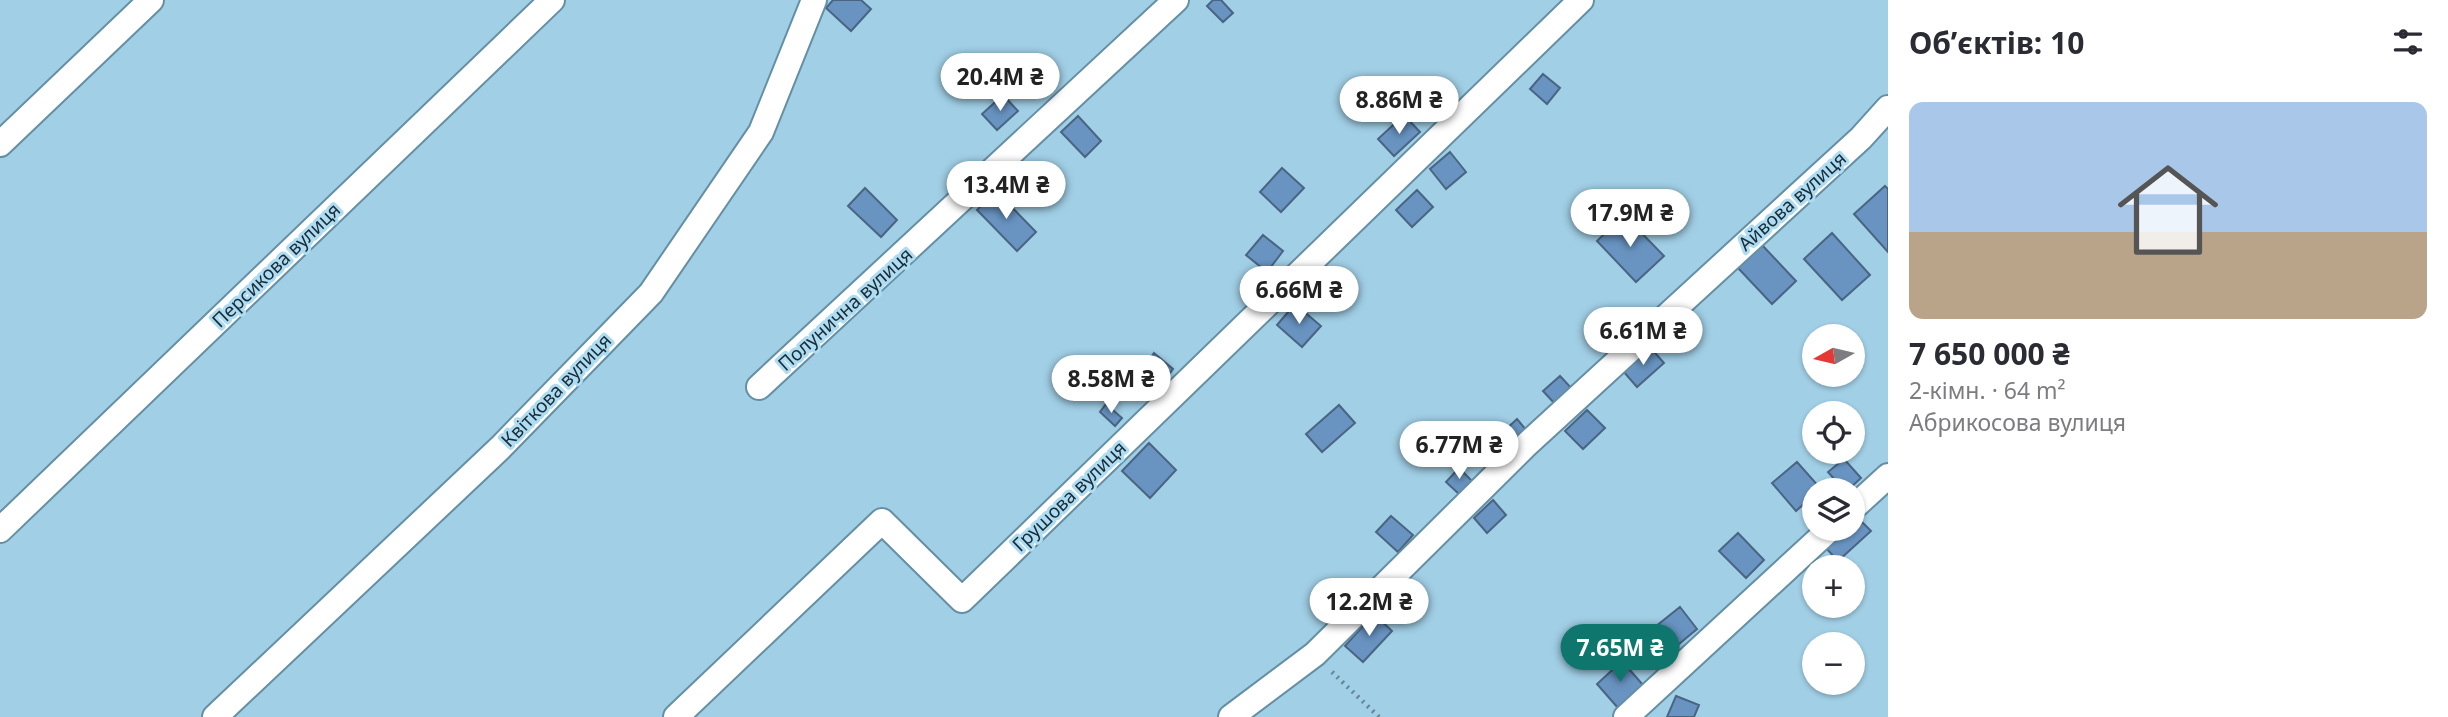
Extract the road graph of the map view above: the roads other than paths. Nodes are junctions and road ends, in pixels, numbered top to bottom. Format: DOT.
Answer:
graph roads {
  1 [pos="151,0"];
  2 [pos="552,0"];
  3 [pos="814,0"];
  4 [pos="1175,0"];
  5 [pos="1581,0"];
  6 [pos="1888,108"];
  7 [pos="0,144"];
  8 [pos="759,387"];
  9 [pos="1888,477"];
  10 [pos="1865,497"];
  11 [pos="0,530"];
  12 [pos="1817,541"];
  13 [pos="215,717"];
  14 [pos="676,717"];
  15 [pos="1231,717"];
  16 [pos="1626,717"];
  1 -- 7 [label="street"];
  2 -- 11 [label="street, Персикова вулиця"];
  3 -- 13 [label="street, Квіткова вулиця"];
  4 -- 8 [label="street, Полунична вулиця"];
  5 -- 14 [label="street, Грушова вулиця"];
  6 -- 15 [label="street, Айвова вулиця"];
  9 -- 10 [label="street"];
  12 -- 16 [label="street"];
}
